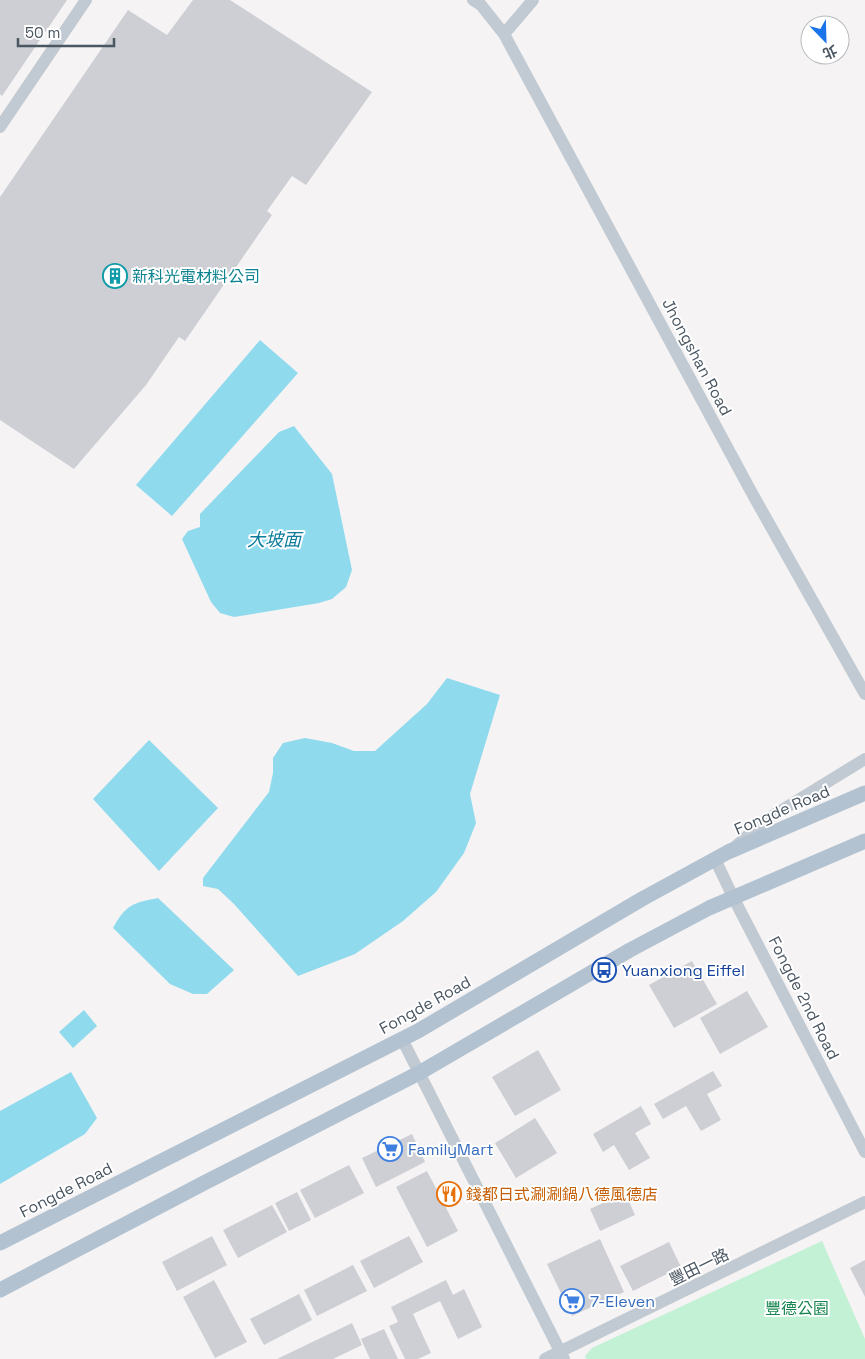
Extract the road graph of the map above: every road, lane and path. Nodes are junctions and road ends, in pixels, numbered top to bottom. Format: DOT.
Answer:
graph roads {
  1 [pos="86,0"];
  2 [pos="473,0"];
  3 [pos="533,0"];
  4 [pos="504,34"];
  5 [pos="2,120"];
  6 [pos="865,694"];
  7 [pos="865,759"];
  8 [pos="865,793"];
  9 [pos="865,841"];
  10 [pos="722,856"];
  11 [pos="733,897"];
  12 [pos="402,1039"];
  13 [pos="419,1073"];
  14 [pos="865,1152"];
  15 [pos="865,1202"];
  16 [pos="0,1244"];
  17 [pos="0,1290"];
  18 [pos="562,1356"];
  19 [pos="546,1359"];
  1 -- 5 [label="street"];
  2 -- 4 [label="street, Jhongshan Road"];
  3 -- 4 [label="street"];
  4 -- 6 [label="street, Jhongshan Road"];
  7 -- 10 [label="street"];
  8 -- 10 [label="main road, Fongde Road"];
  9 -- 11 [label="main road"];
  10 -- 11 [label="street, Fongde 2nd Road"];
  10 -- 12 [label="main road, Fongde Road"];
  11 -- 13 [label="main road"];
  11 -- 14 [label="street, Fongde 2nd Road"];
  12 -- 13 [label="street"];
  12 -- 16 [label="main road, Fongde Road"];
  13 -- 17 [label="main road"];
  13 -- 18 [label="street"];
  15 -- 18 [label="street, 豐田一路"];
  18 -- 19 [label="street, 豐田一路"];
}
